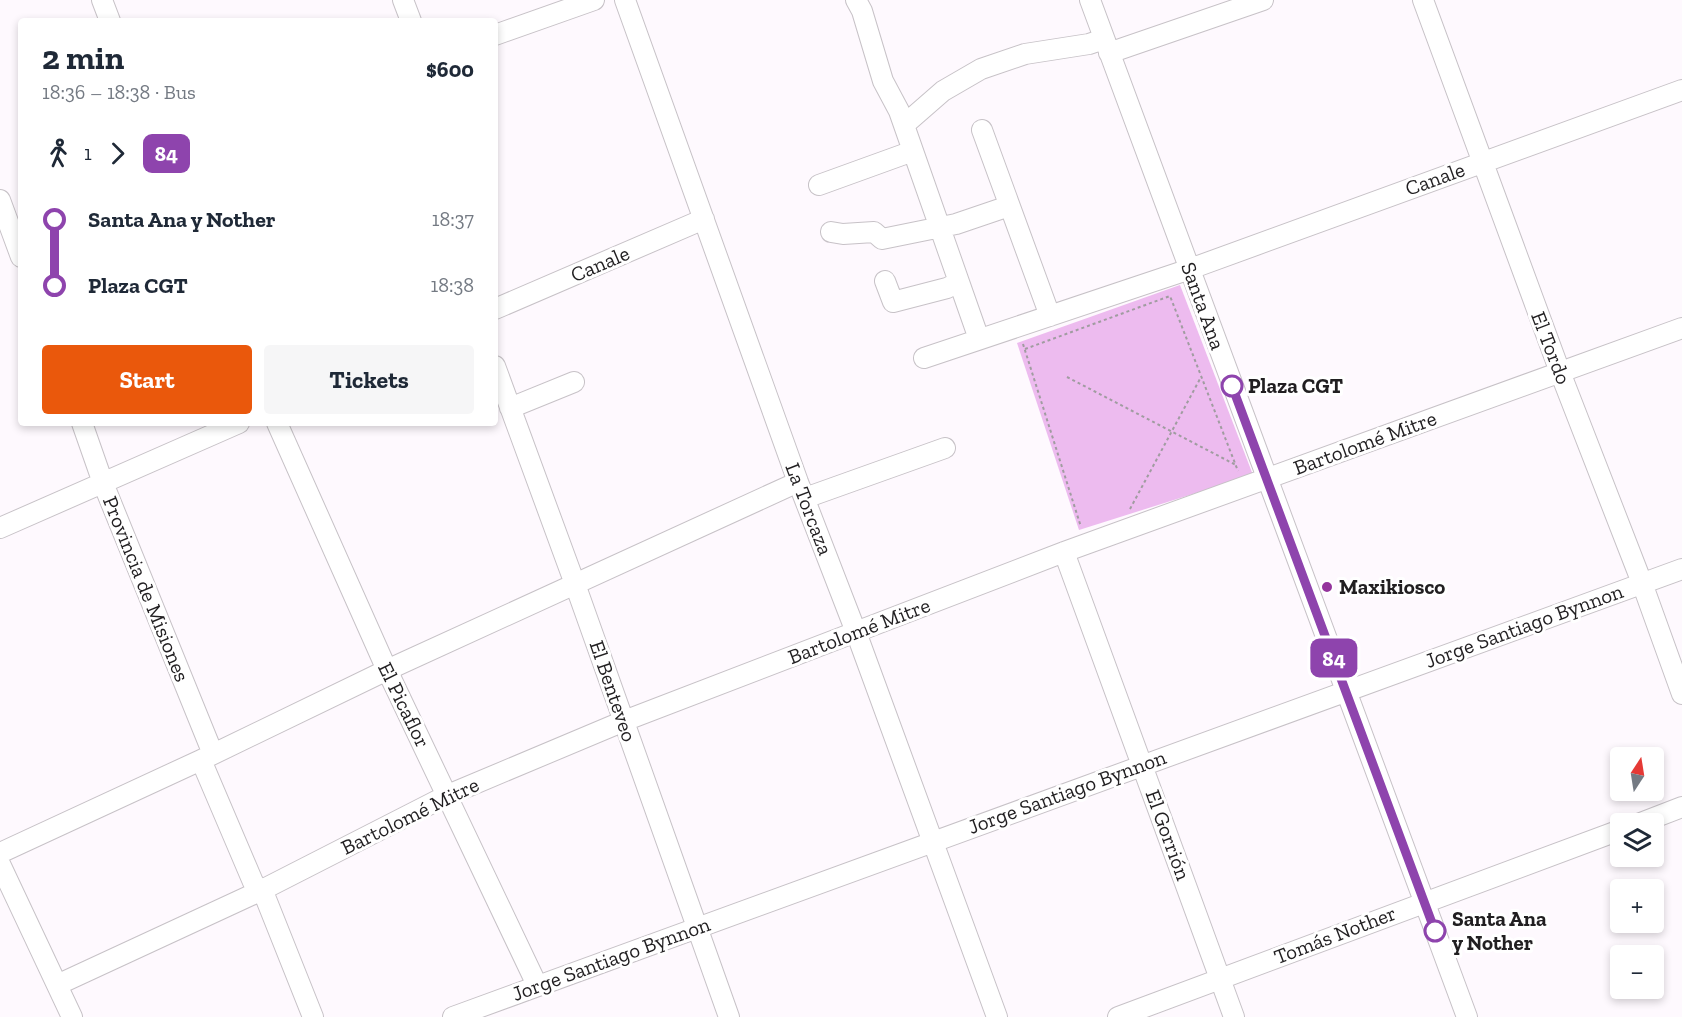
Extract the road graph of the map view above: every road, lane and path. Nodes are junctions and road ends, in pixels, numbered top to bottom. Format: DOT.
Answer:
graph roads {
  1 [pos="102,0"];
  2 [pos="403,0"];
  3 [pos="594,0"];
  4 [pos="625,0"];
  5 [pos="856,0"];
  6 [pos="1090,0"];
  7 [pos="1263,0"];
  8 [pos="1423,0"];
  9 [pos="109,18"];
  10 [pos="410,18"];
  11 [pos="498,34"];
  12 [pos="1106,46"];
  13 [pos="1682,90"];
  14 [pos="904,125"];
  15 [pos="982,130"];
  16 [pos="913,151"];
  17 [pos="1482,162"];
  18 [pos="819,185"];
  19 [pos="1009,206"];
  20 [pos="6,207"];
  21 [pos="704,219"];
  22 [pos="940,227"];
  23 [pos="831,232"];
  24 [pos="18,247"];
  25 [pos="1190,269"];
  26 [pos="885,281"];
  27 [pos="959,282"];
  28 [pos="498,308"];
  29 [pos="1050,316"];
  30 [pos="1017,327"];
  31 [pos="1682,328"];
  32 [pos="979,339"];
  33 [pos="1025,350"];
  34 [pos="924,358"];
  35 [pos="1560,372"];
  36 [pos="498,374"];
  37 [pos="1067,377"];
  38 [pos="1201,377"];
  39 [pos="574,382"];
  40 [pos="510,408"];
  41 [pos="83,426"];
  42 [pos="232,426"];
  43 [pos="278,426"];
  44 [pos="1172,432"];
  45 [pos="945,448"];
  46 [pos="1236,465"];
  47 [pos="1238,472"];
  48 [pos="1268,478"];
  49 [pos="103,483"];
  50 [pos="801,490"];
  51 [pos="1140,507"];
  52 [pos="0,528"];
  53 [pos="1086,544"];
  54 [pos="1064,552"];
  55 [pos="1682,568"];
  56 [pos="1642,583"];
  57 [pos="575,584"];
  58 [pos="856,632"];
  59 [pos="387,670"];
  60 [pos="1346,690"];
  61 [pos="1682,694"];
  62 [pos="624,721"];
  63 [pos="207,757"];
  64 [pos="1142,765"];
  65 [pos="448,795"];
  66 [pos="1682,807"];
  67 [pos="1664,814"];
  68 [pos="1610,834"];
  69 [pos="932,842"];
  70 [pos="0,853"];
  71 [pos="0,864"];
  72 [pos="260,891"];
  73 [pos="1424,902"];
  74 [pos="698,928"];
  75 [pos="1220,978"];
  76 [pos="57,985"];
  77 [pos="537,985"];
  78 [pos="485,1011"];
  79 [pos="72,1017"];
  80 [pos="313,1017"];
  81 [pos="453,1017"];
  82 [pos="729,1017"];
  83 [pos="997,1017"];
  84 [pos="1118,1017"];
  85 [pos="1234,1017"];
  86 [pos="1467,1017"];
  1 -- 9 [label="street"];
  2 -- 10 [label="street"];
  3 -- 11 [label="street"];
  4 -- 21 [label="street, La Torcaza"];
  5 -- 14 [label="street"];
  6 -- 12 [label="street, Santa Ana"];
  7 -- 12 [label="street"];
  8 -- 17 [label="street, El Tordo"];
  12 -- 14 [label="street"];
  12 -- 25 [label="street, Santa Ana"];
  13 -- 17 [label="street, Canale"];
  14 -- 16 [label="street"];
  15 -- 19 [label="street"];
  16 -- 18 [label="street"];
  16 -- 22 [label="street"];
  17 -- 25 [label="street, Canale"];
  17 -- 35 [label="street, El Tordo"];
  19 -- 22 [label="street"];
  19 -- 29 [label="street"];
  20 -- 24 [label="street"];
  21 -- 28 [label="street, Canale"];
  21 -- 50 [label="street, La Torcaza"];
  22 -- 23 [label="street"];
  22 -- 27 [label="street"];
  25 -- 29 [label="street, Canale"];
  25 -- 48 [label="street, Santa Ana"];
  26 -- 27 [label="street"];
  27 -- 32 [label="street"];
  29 -- 30 [label="street, Canale"];
  30 -- 32 [label="street, Canale"];
  30 -- 33 [label="path"];
  31 -- 35 [label="street, Bartolomé Mitre"];
  32 -- 34 [label="street, Canale"];
  33 -- 38 [label="path"];
  33 -- 53 [label="path"];
  35 -- 48 [label="street, Bartolomé Mitre"];
  35 -- 56 [label="street, El Tordo"];
  36 -- 40 [label="street, El Benteveo"];
  37 -- 44 [label="path"];
  38 -- 44 [label="path"];
  38 -- 46 [label="path"];
  39 -- 40 [label="street"];
  40 -- 57 [label="street, El Benteveo"];
  41 -- 49 [label="street, Provincia de Misiones"];
  42 -- 49 [label="street"];
  43 -- 59 [label="street, El Picaflor"];
  44 -- 46 [label="path"];
  44 -- 51 [label="path"];
  45 -- 50 [label="street"];
  46 -- 47 [label="path"];
  48 -- 53 [label="street, Bartolomé Mitre"];
  48 -- 60 [label="street, Santa Ana"];
  49 -- 52 [label="street"];
  49 -- 63 [label="street, Provincia de Misiones"];
  50 -- 57 [label="street"];
  50 -- 58 [label="street, La Torcaza"];
  53 -- 54 [label="street, Bartolomé Mitre"];
  54 -- 58 [label="street, Bartolomé Mitre"];
  54 -- 64 [label="street, El Gorrión"];
  55 -- 56 [label="street, Jorge Santiago Bynnon"];
  56 -- 60 [label="street, Jorge Santiago Bynnon"];
  56 -- 61 [label="street, El Tordo"];
  57 -- 59 [label="street"];
  57 -- 62 [label="street, El Benteveo"];
  58 -- 62 [label="street, Bartolomé Mitre"];
  58 -- 69 [label="street, La Torcaza"];
  59 -- 63 [label="street"];
  59 -- 65 [label="street, El Picaflor"];
  60 -- 64 [label="street, Jorge Santiago Bynnon"];
  60 -- 73 [label="street, Santa Ana"];
  62 -- 65 [label="street, Bartolomé Mitre"];
  62 -- 74 [label="street, El Benteveo"];
  63 -- 70 [label="street"];
  63 -- 72 [label="street, Provincia de Misiones"];
  64 -- 69 [label="street, Jorge Santiago Bynnon"];
  64 -- 75 [label="street, El Gorrión"];
  65 -- 72 [label="street, Bartolomé Mitre"];
  65 -- 77 [label="street, El Picaflor"];
  66 -- 67 [label="street"];
  68 -- 73 [label="street, Tomás Nother"];
  69 -- 74 [label="street, Jorge Santiago Bynnon"];
  69 -- 83 [label="street, La Torcaza"];
  71 -- 76 [label="street"];
  72 -- 76 [label="street, Bartolomé Mitre"];
  72 -- 80 [label="street, Provincia de Misiones"];
  73 -- 75 [label="street, Tomás Nother"];
  73 -- 86 [label="street, Santa Ana"];
  74 -- 77 [label="street, Jorge Santiago Bynnon"];
  74 -- 82 [label="street, El Benteveo"];
  75 -- 84 [label="street, Tomás Nother"];
  75 -- 85 [label="street, El Gorrión"];
  76 -- 79 [label="street"];
  77 -- 78 [label="street, Jorge Santiago Bynnon"];
  78 -- 81 [label="street, Jorge Santiago Bynnon"];
}
